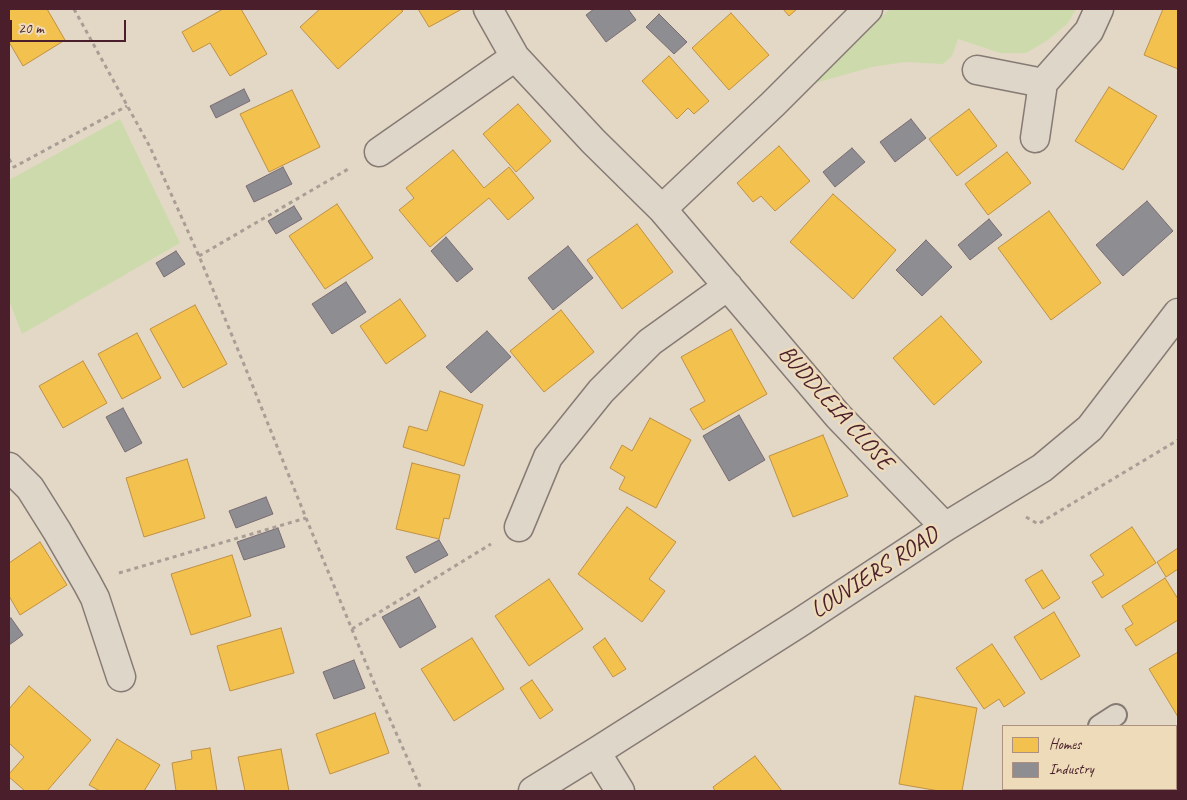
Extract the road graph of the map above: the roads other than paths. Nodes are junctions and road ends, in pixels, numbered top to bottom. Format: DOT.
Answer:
graph roads {
  1 [pos="488,9"];
  2 [pos="868,9"];
  3 [pos="1099,9"];
  4 [pos="515,58"];
  5 [pos="977,70"];
  6 [pos="1043,83"];
  7 [pos="1035,138"];
  8 [pos="379,152"];
  9 [pos="662,209"];
  10 [pos="728,286"];
  11 [pos="1178,313"];
  12 [pos="9,467"];
  13 [pos="519,527"];
  14 [pos="946,527"];
  15 [pos="121,677"];
  16 [pos="1116,715"];
  17 [pos="1100,725"];
  18 [pos="596,752"];
  19 [pos="533,791"];
  20 [pos="620,791"];
  1 -- 4 [label="street, BUDDLEIA CLOSE"];
  2 -- 9 [label="street"];
  3 -- 6 [label="street"];
  4 -- 8 [label="street"];
  4 -- 9 [label="street, BUDDLEIA CLOSE"];
  5 -- 6 [label="street"];
  6 -- 7 [label="street"];
  9 -- 10 [label="street, BUDDLEIA CLOSE"];
  10 -- 13 [label="street"];
  10 -- 14 [label="street, BUDDLEIA CLOSE"];
  11 -- 14 [label="street, LOUVIERS ROAD"];
  12 -- 15 [label="street"];
  14 -- 18 [label="street, LOUVIERS ROAD"];
  16 -- 17 [label="lane"];
  18 -- 19 [label="street, LOUVIERS ROAD"];
  18 -- 20 [label="street"];
}
